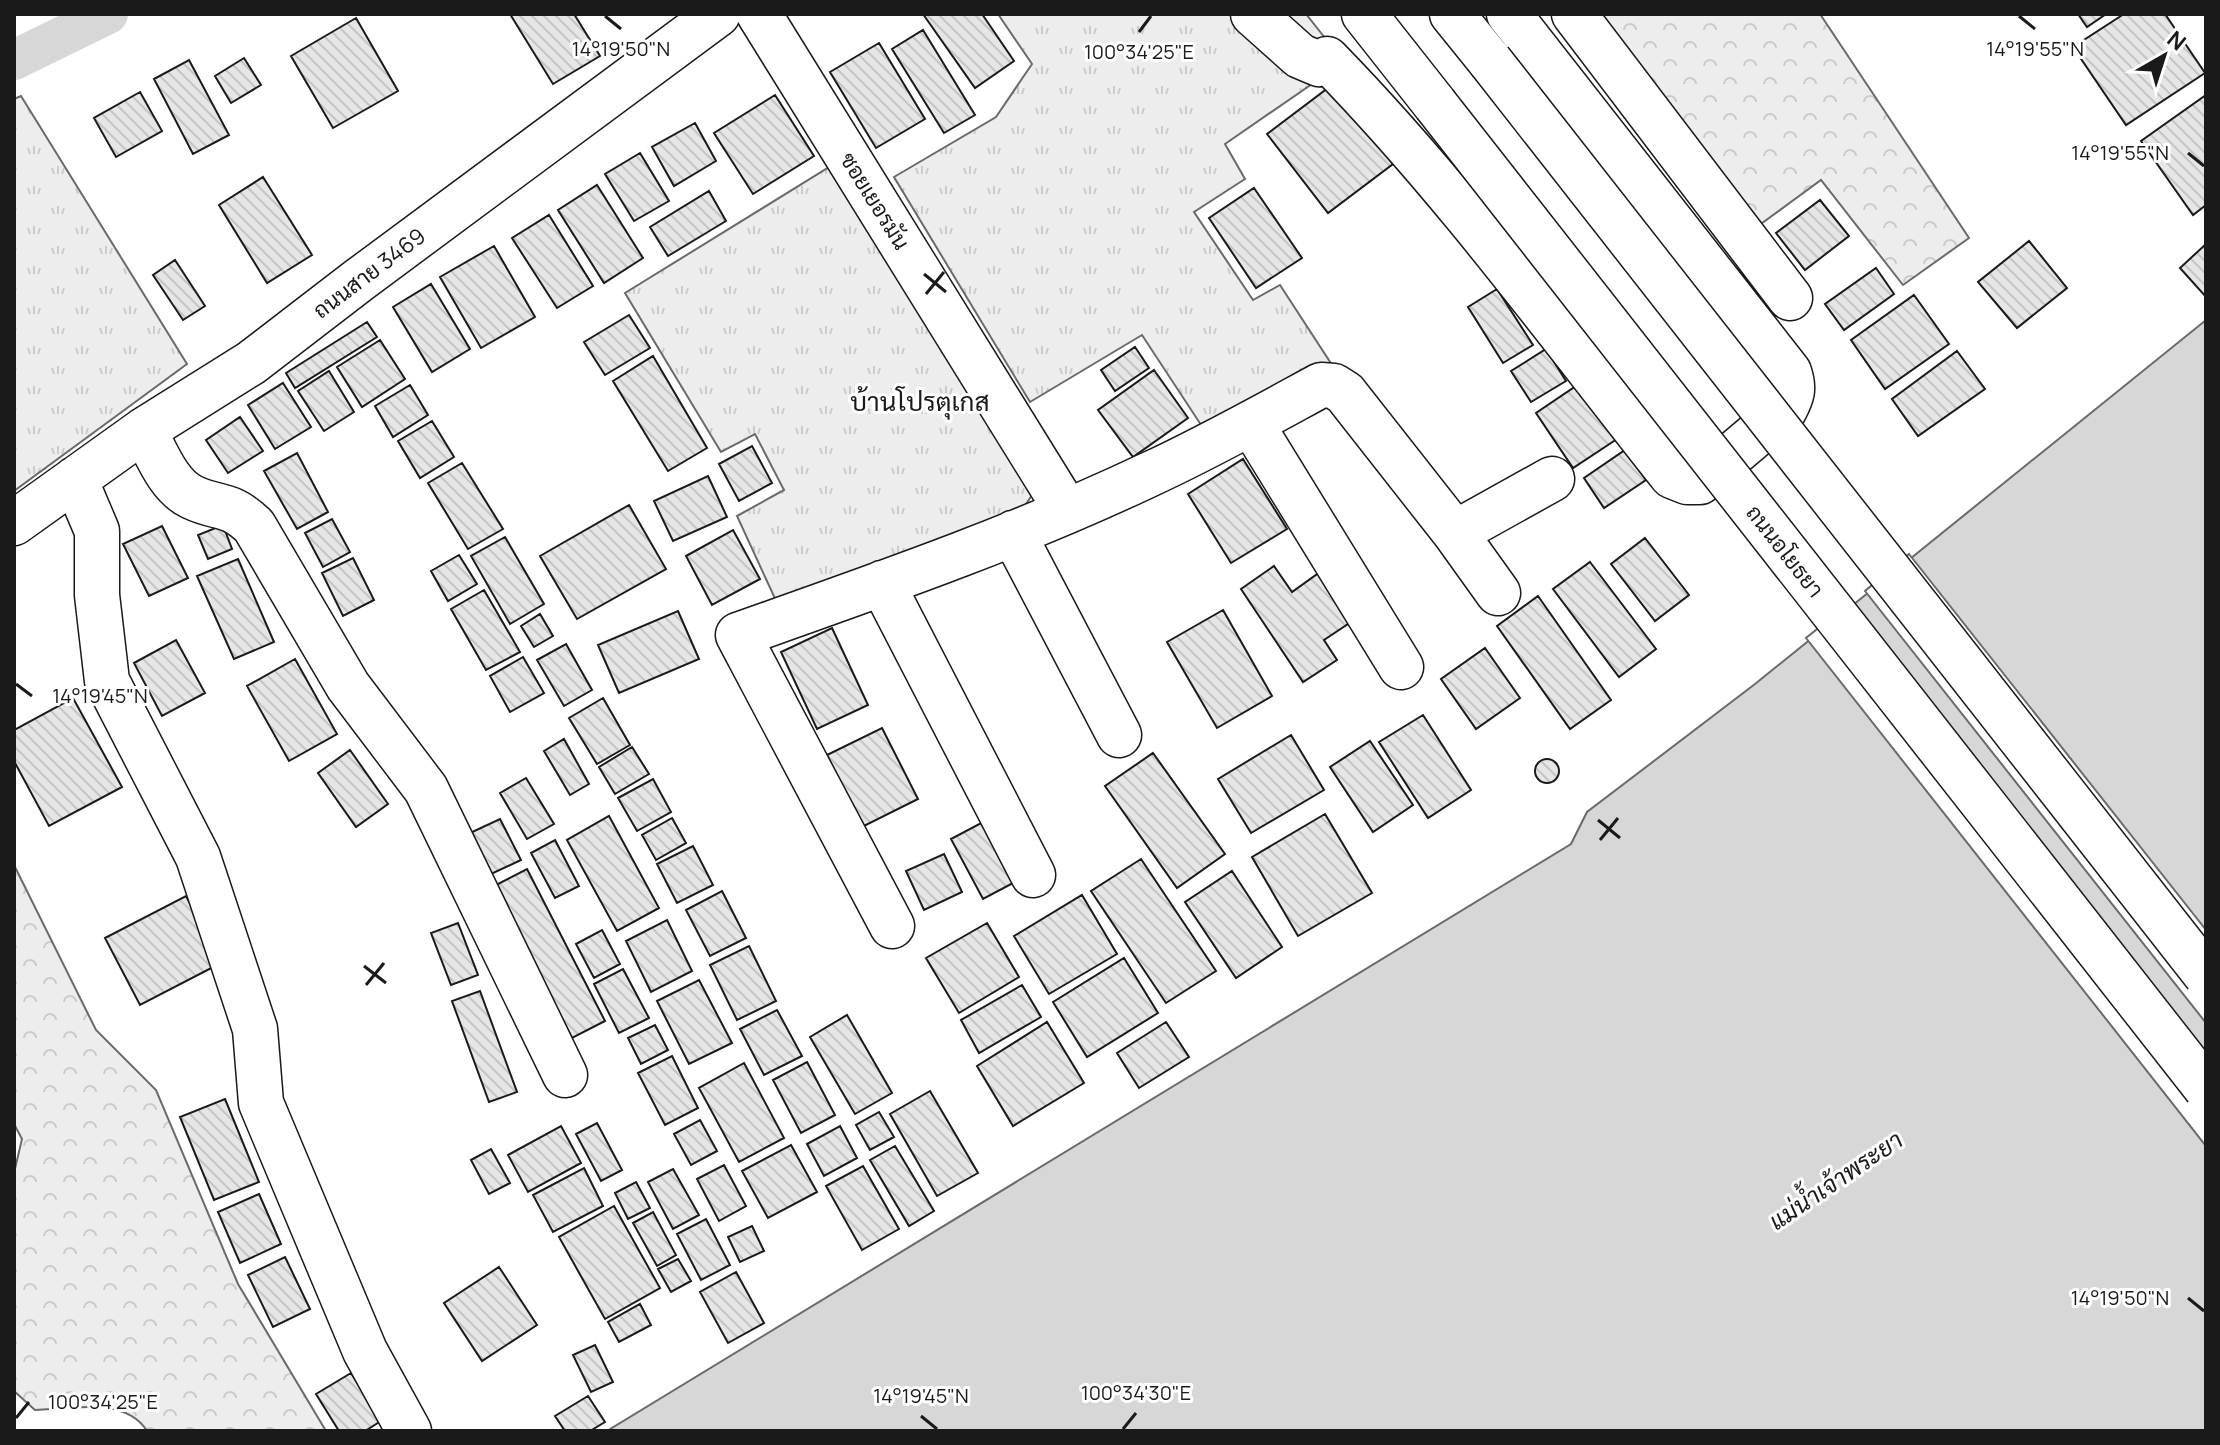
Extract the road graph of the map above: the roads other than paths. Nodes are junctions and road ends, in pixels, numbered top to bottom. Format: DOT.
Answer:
graph roads {
  1 [pos="718,14"];
  2 [pos="759,14"];
  3 [pos="1253,14"];
  4 [pos="1364,14"];
  5 [pos="1452,14"];
  6 [pos="1509,14"];
  7 [pos="1574,14"];
  8 [pos="1790,298"];
  9 [pos="1251,423"];
  10 [pos="144,430"];
  11 [pos="75,479"];
  12 [pos="1552,479"];
  13 [pos="1067,511"];
  14 [pos="14,523"];
  15 [pos="1013,533"];
  16 [pos="1455,533"];
  17 [pos="882,583"];
  18 [pos="1498,593"];
  19 [pos="1401,667"];
  20 [pos="1119,735"];
  21 [pos="1033,875"];
  22 [pos="892,926"];
  23 [pos="2206,975"];
  24 [pos="565,1075"];
  25 [pos="2206,1088"];
  26 [pos="409,1431"];
  1 -- 10 [label="street, ถนนสาย 3469"];
  2 -- 13 [label="street, ซอยเยอรมัน"];
  3 -- 6 [label="street"];
  4 -- 25 [label="street, ถนนอโยธยา, bridge"];
  5 -- 23 [label="street, bridge"];
  7 -- 8 [label="street"];
  9 -- 13 [label="street"];
  9 -- 16 [label="street"];
  9 -- 19 [label="street"];
  10 -- 11 [label="street, ถนนสาย 3469"];
  10 -- 24 [label="street"];
  11 -- 14 [label="street, ถนนสาย 3469"];
  11 -- 26 [label="street"];
  12 -- 16 [label="street"];
  13 -- 15 [label="street"];
  15 -- 17 [label="street"];
  15 -- 20 [label="street"];
  16 -- 18 [label="street"];
  17 -- 21 [label="street"];
  17 -- 22 [label="street"];
}
